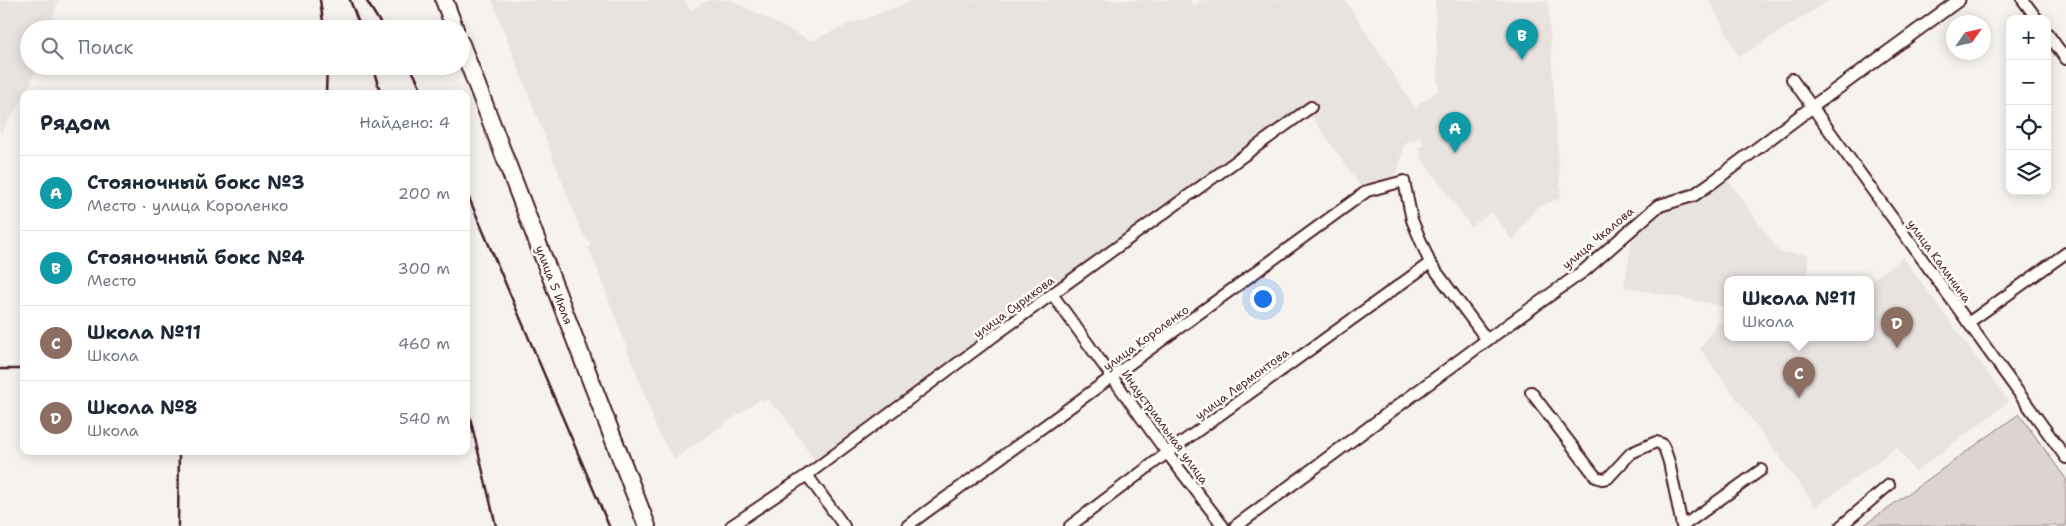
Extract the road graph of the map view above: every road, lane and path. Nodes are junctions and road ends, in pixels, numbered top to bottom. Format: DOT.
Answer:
graph roads {
  1 [pos="444,0"];
  2 [pos="1959,0"];
  3 [pos="2023,0"];
  4 [pos="2034,15"];
  5 [pos="452,20"];
  6 [pos="2051,39"];
  7 [pos="2066,60"];
  8 [pos="470,67"];
  9 [pos="1792,79"];
  10 [pos="1311,107"];
  11 [pos="1812,108"];
  12 [pos="2066,253"];
  13 [pos="1430,263"];
  14 [pos="1052,294"];
  15 [pos="1968,323"];
  16 [pos="1487,340"];
  17 [pos="1113,378"];
  18 [pos="1531,392"];
  19 [pos="1167,453"];
  20 [pos="2066,458"];
  21 [pos="1761,470"];
  22 [pos="807,475"];
  23 [pos="1889,485"];
  24 [pos="647,526"];
  25 [pos="731,526"];
  26 [pos="844,526"];
  27 [pos="907,526"];
  28 [pos="1070,526"];
  29 [pos="1223,526"];
  30 [pos="1236,526"];
  31 [pos="1682,526"];
  32 [pos="1841,526"];
  1 -- 5 [label="highway"];
  2 -- 11 [label="street, улица Чкалова"];
  3 -- 4 [label="street"];
  6 -- 7 [label="street"];
  8 -- 24 [label="highway, улица 5 Июля"];
  9 -- 11 [label="street, улица Калинина"];
  10 -- 14 [label="street, улица Сурикова"];
  11 -- 15 [label="street, улица Калинина"];
  11 -- 16 [label="street, улица Чкалова"];
  12 -- 15 [label="street"];
  13 -- 16 [label="street"];
  13 -- 17 [label="street, улица Короленко"];
  13 -- 19 [label="street, улица Лермонтова"];
  14 -- 17 [label="street, Индустриальная улица"];
  14 -- 22 [label="street, улица Сурикова"];
  15 -- 20 [label="street, улица Калинина"];
  16 -- 30 [label="street, улица Чкалова"];
  17 -- 19 [label="street, Индустриальная улица"];
  17 -- 27 [label="street, улица Короленко"];
  18 -- 31 [label="street"];
  19 -- 28 [label="street, улица Лермонтова"];
  19 -- 29 [label="street, Индустриальная улица"];
  21 -- 31 [label="street"];
  22 -- 25 [label="street, улица Сурикова"];
  22 -- 26 [label="street"];
  23 -- 32 [label="street"];
}
